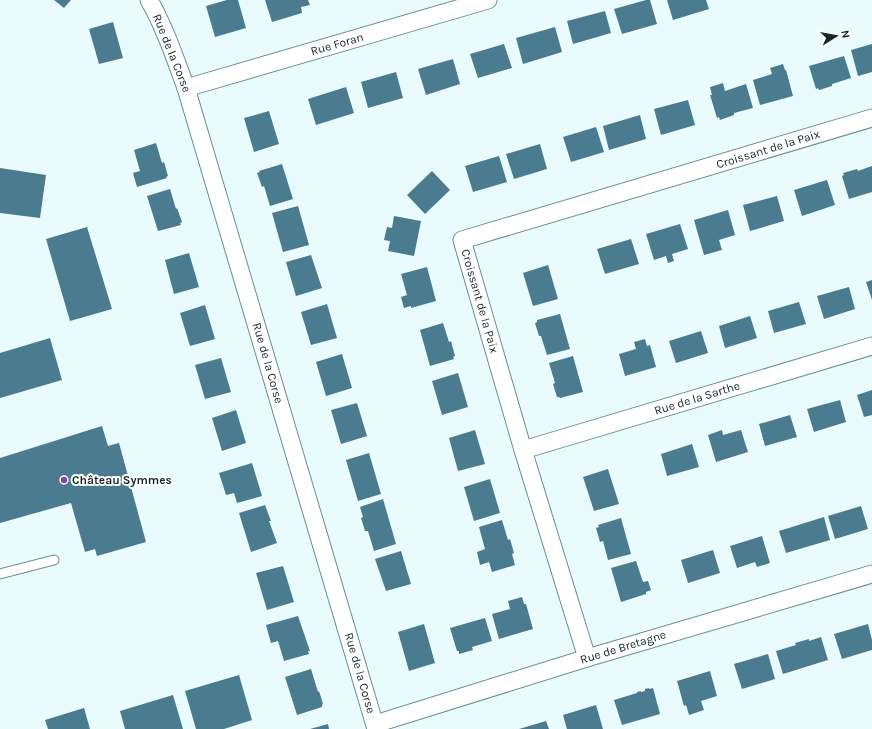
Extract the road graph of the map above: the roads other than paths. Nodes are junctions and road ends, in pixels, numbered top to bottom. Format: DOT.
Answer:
graph roads {
  1 [pos="149,0"];
  2 [pos="477,2"];
  3 [pos="186,88"];
  4 [pos="872,118"];
  5 [pos="872,346"];
  6 [pos="523,450"];
  7 [pos="54,560"];
  8 [pos="0,574"];
  9 [pos="872,574"];
  10 [pos="587,658"];
  11 [pos="375,726"];
  1 -- 3 [label="street, Rue de la Corse"];
  2 -- 3 [label="street, Rue Foran"];
  3 -- 11 [label="street, Rue de la Corse"];
  4 -- 6 [label="street, Croissant de la Paix"];
  5 -- 6 [label="street, Rue de la Sarthe"];
  6 -- 10 [label="street, Croissant de la Paix"];
  7 -- 8 [label="lane"];
  9 -- 10 [label="street, Rue de Bretagne"];
  10 -- 11 [label="street, Rue de Bretagne"];
}
